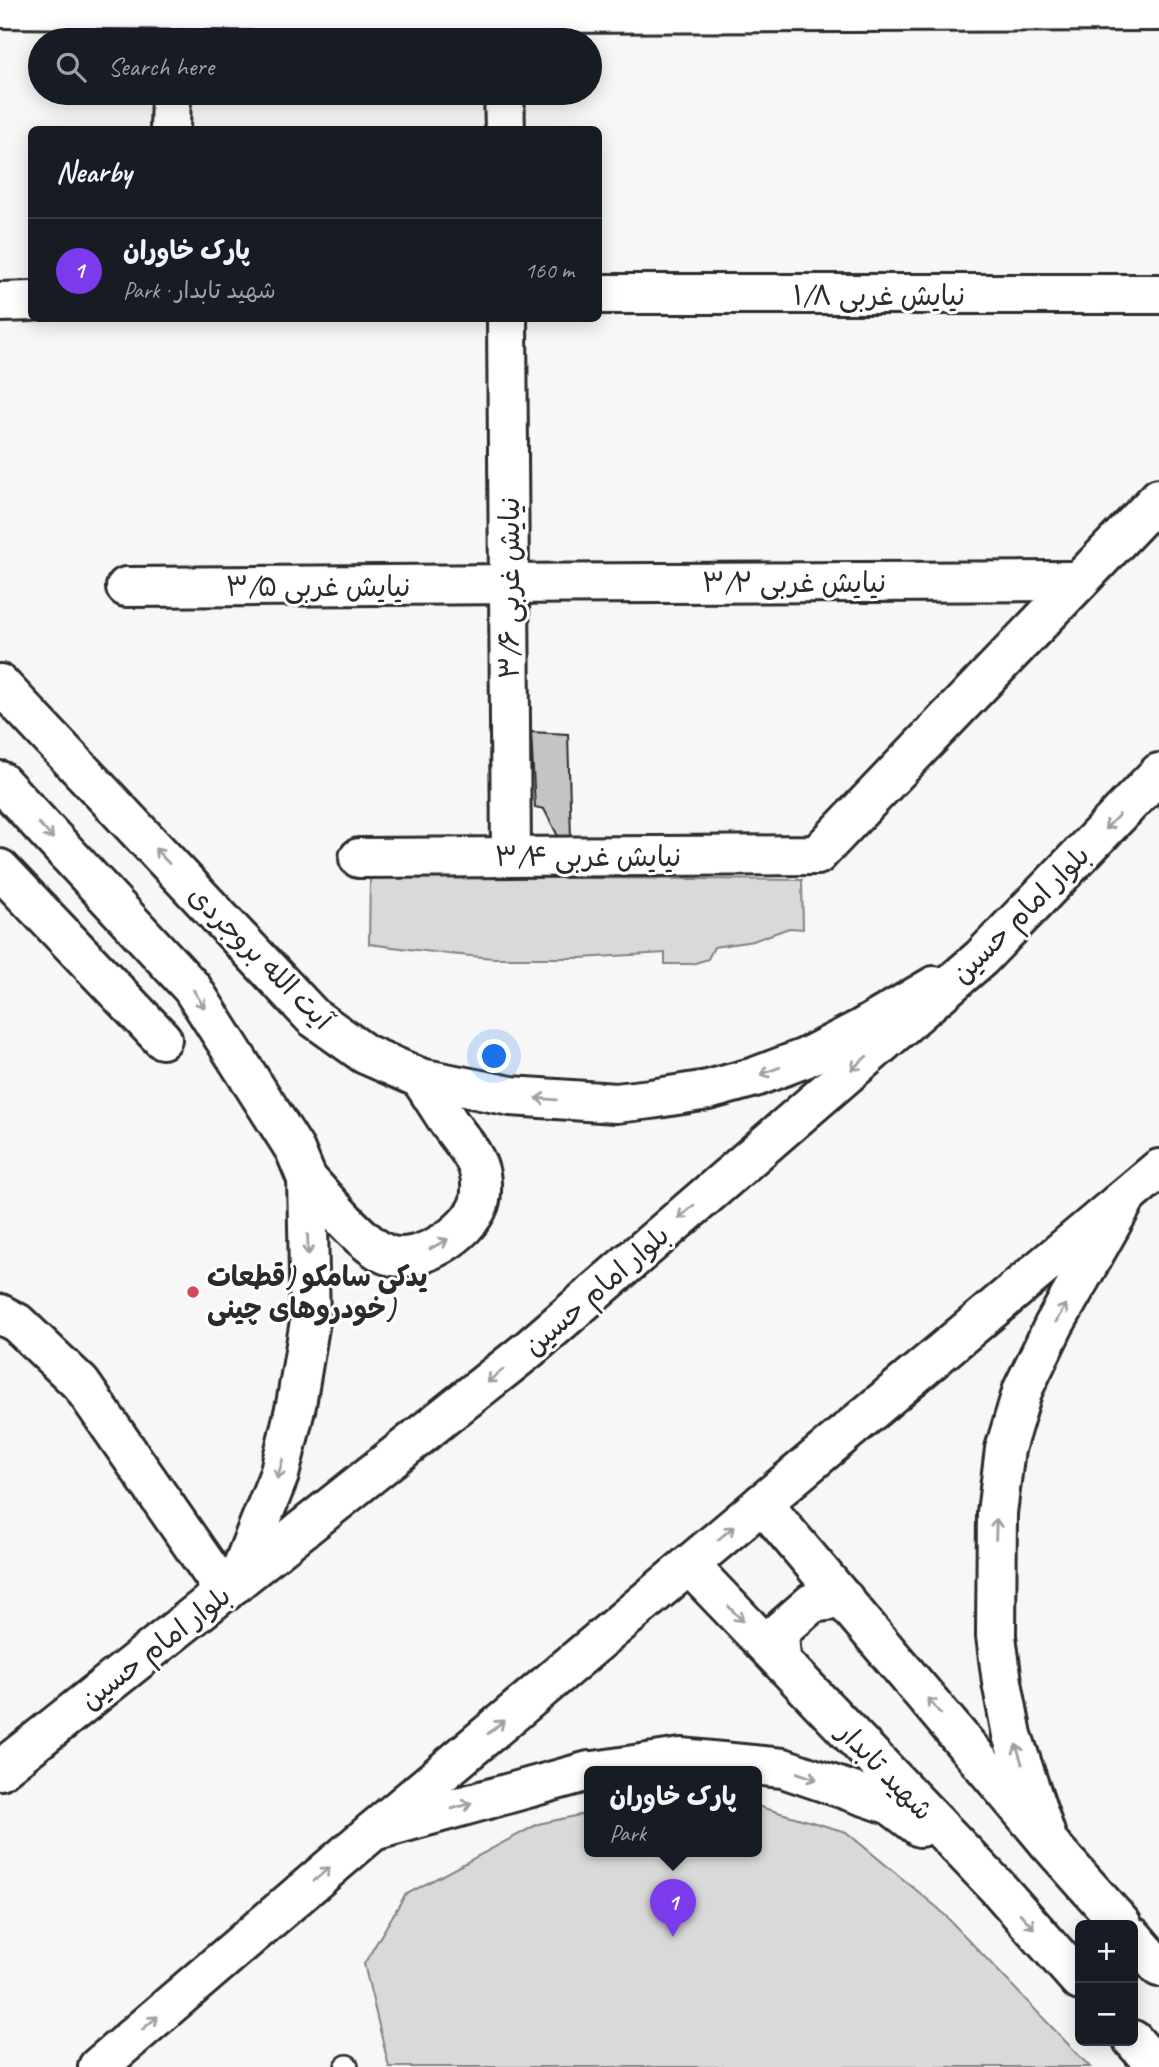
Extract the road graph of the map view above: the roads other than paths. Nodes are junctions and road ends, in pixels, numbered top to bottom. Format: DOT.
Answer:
graph roads {
  1 [pos="735,6"];
  2 [pos="0,8"];
  3 [pos="1159,11"];
  4 [pos="500,18"];
  5 [pos="174,25"];
  6 [pos="171,105"];
  7 [pos="504,105"];
  8 [pos="170,126"];
  9 [pos="505,126"];
  10 [pos="602,294"];
  11 [pos="1159,294"];
  12 [pos="28,301"];
  13 [pos="0,302"];
  14 [pos="507,322"];
  15 [pos="1159,498"];
  16 [pos="1079,581"];
  17 [pos="510,585"];
  18 [pos="126,587"];
  19 [pos="0,684"];
  20 [pos="1159,773"];
  21 [pos="0,781"];
  22 [pos="511,857"];
  23 [pos="359,858"];
  24 [pos="0,869"];
  25 [pos="981,958"];
  26 [pos="162,1039"];
  27 [pos="420,1078"];
  28 [pos="1159,1169"];
  29 [pos="307,1179"];
  30 [pos="1127,1197"];
  31 [pos="0,1314"];
  32 [pos="762,1503"];
  33 [pos="689,1565"];
  34 [pos="230,1587"];
  35 [pos="844,1599"];
  36 [pos="781,1660"];
  37 [pos="626,1766"];
  38 [pos="0,1770"];
  39 [pos="584,1773"];
  40 [pos="373,1831"];
  41 [pos="1048,1842"];
  42 [pos="998,1888"];
  43 [pos="1118,1920"];
  44 [pos="1138,1943"];
  45 [pos="1159,1967"];
  46 [pos="1075,1975"];
  47 [pos="1138,2046"];
  48 [pos="98,2067"];
  49 [pos="1157,2067"];
  1 -- 3 [label="main road"];
  1 -- 4 [label="main road"];
  2 -- 5 [label="main road"];
  4 -- 5 [label="main road"];
  6 -- 8 [label="main road"];
  7 -- 9 [label="main road"];
  10 -- 11 [label="main road, نیایش غربی ۱/۸"];
  12 -- 13 [label="main road"];
  14 -- 17 [label="main road, نیایش غربی ۳/۶"];
  15 -- 16 [label="main road"];
  16 -- 17 [label="main road, نیایش غربی ۳/۲"];
  16 -- 22 [label="main road, نیایش غربی ۳/۴"];
  17 -- 18 [label="main road, نیایش غربی ۳/۵"];
  17 -- 22 [label="main road, نیایش غربی ۳/۶"];
  27 -- 19 [label="main road, آیت الله بروجردی, one-way"];
  20 -- 25 [label="main road, بلوار امام حسین, one-way"];
  21 -- 29 [label="main road, one-way"];
  22 -- 23 [label="main road, نیایش غربی ۳/۴"];
  24 -- 26 [label="main road"];
  25 -- 27 [label="main road, آیت الله بروجردی, one-way"];
  25 -- 34 [label="main road, بلوار امام حسین, one-way"];
  29 -- 27 [label="main road, one-way"];
  28 -- 30 [label="main road"];
  29 -- 34 [label="main road, one-way"];
  30 -- 32 [label="main road"];
  41 -- 30 [label="main road, one-way"];
  31 -- 34 [label="main road"];
  33 -- 32 [label="main road, one-way"];
  32 -- 35 [label="main road"];
  33 -- 36 [label="main road, شهید تابدار, one-way"];
  40 -- 33 [label="main road, one-way"];
  34 -- 38 [label="main road, بلوار امام حسین"];
  35 -- 36 [label="main road"];
  41 -- 35 [label="main road, one-way"];
  36 -- 42 [label="main road, شهید تابدار"];
  37 -- 42 [label="main road, one-way"];
  40 -- 39 [label="main road, one-way"];
  48 -- 40 [label="main road, one-way"];
  41 -- 43 [label="main road"];
  42 -- 46 [label="main road, شهید تابدار, one-way"];
  44 -- 45 [label="main road"];
  47 -- 49 [label="main road"];
}
